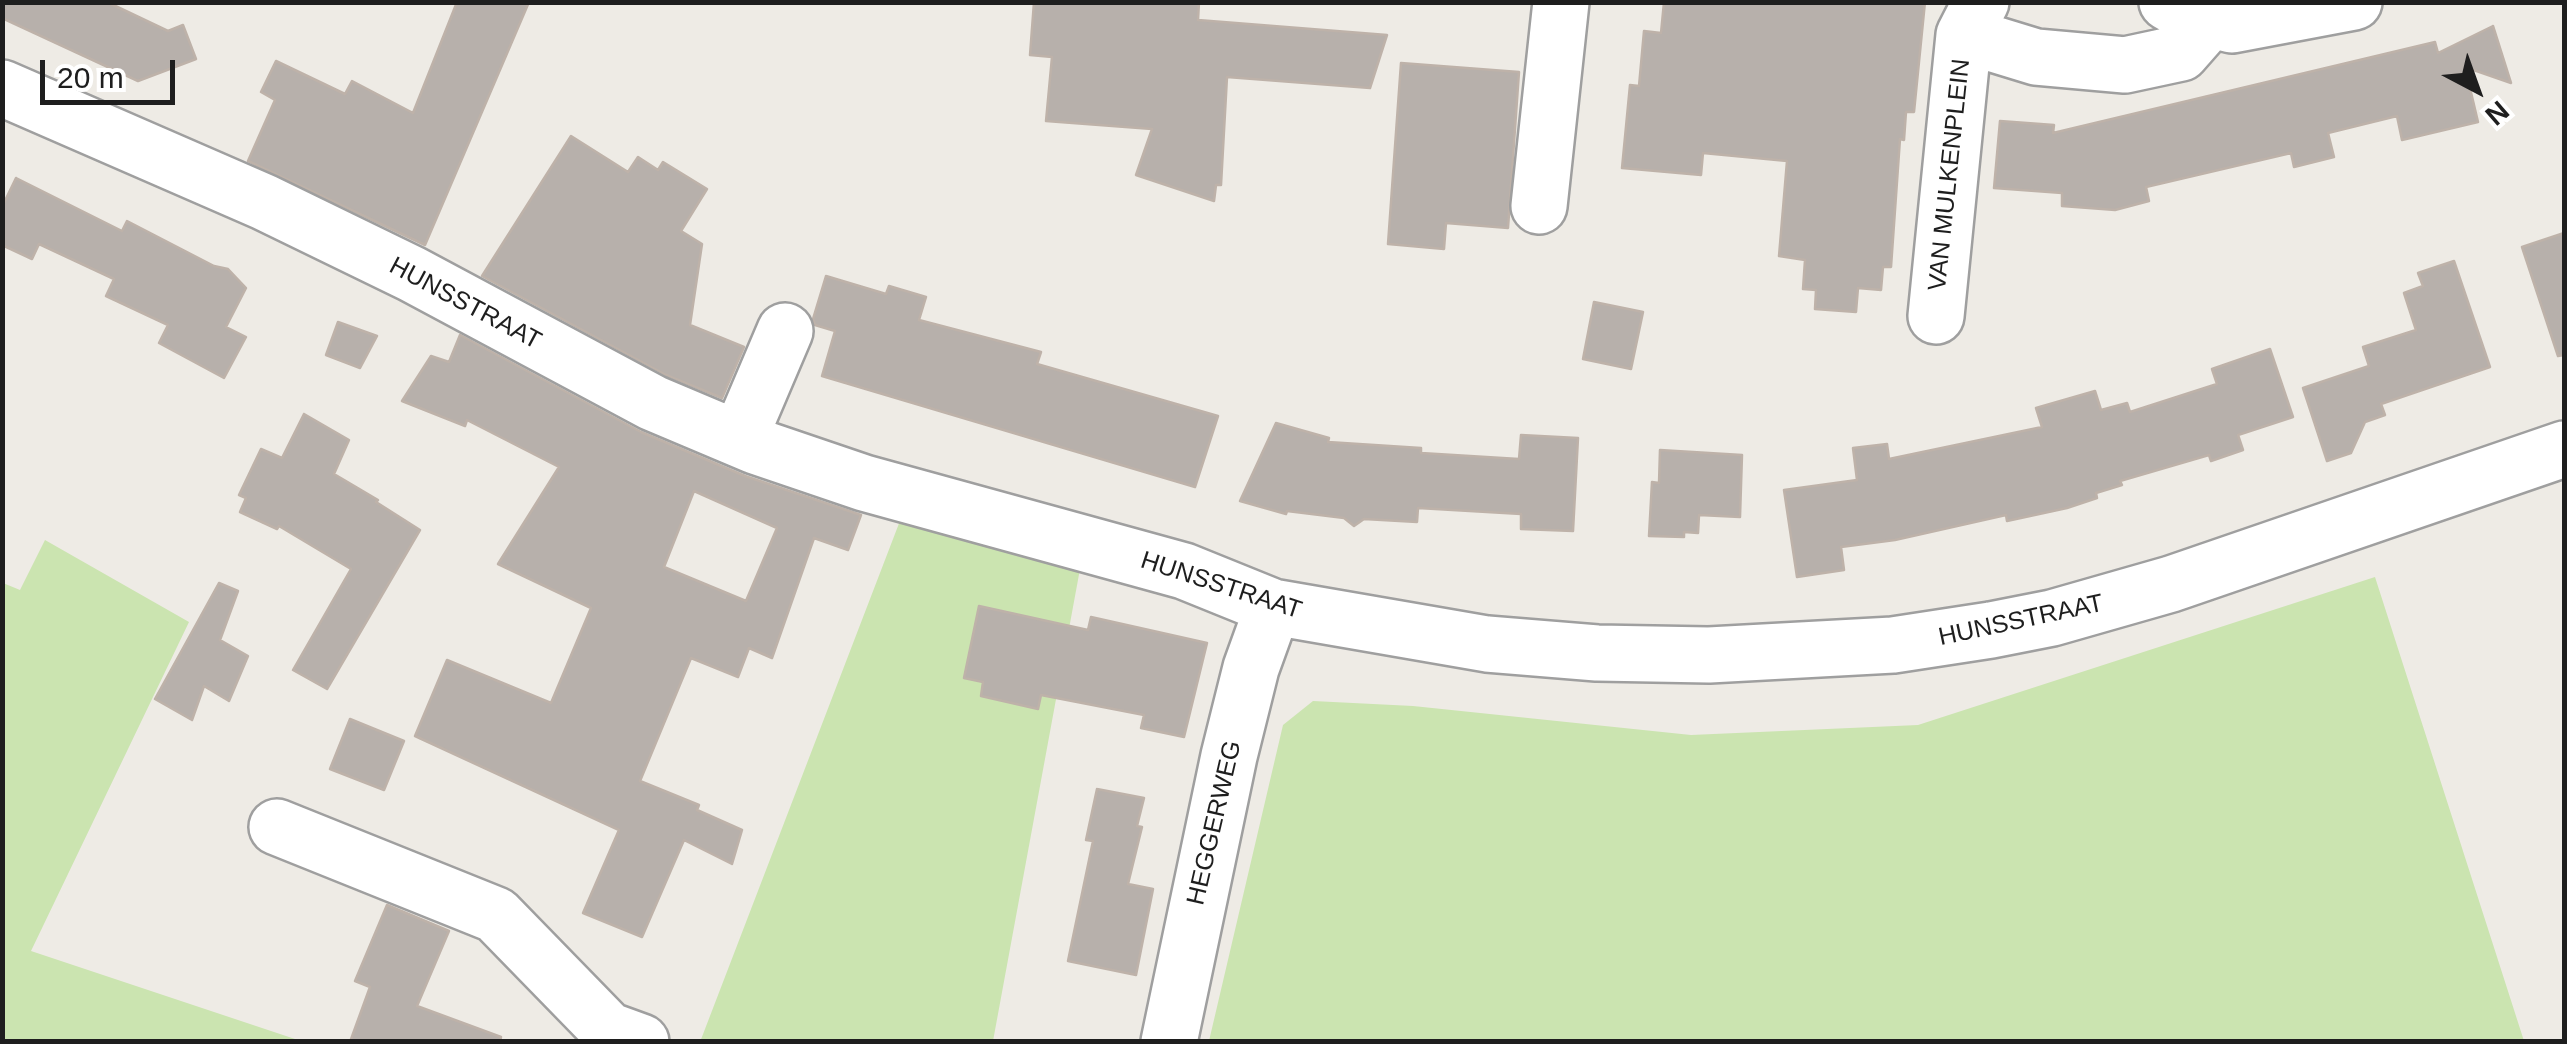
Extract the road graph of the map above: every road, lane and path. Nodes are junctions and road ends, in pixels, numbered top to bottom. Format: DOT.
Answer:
graph roads {
  1 [pos="2354,2"];
  2 [pos="1550,3"];
  3 [pos="2188,11"];
  4 [pos="1972,19"];
  5 [pos="2,88"];
  6 [pos="1538,206"];
  7 [pos="1936,316"];
  8 [pos="785,331"];
  9 [pos="739,439"];
  10 [pos="2564,449"];
  11 [pos="1272,607"];
  12 [pos="277,826"];
  13 [pos="641,1042"];
  14 [pos="1169,1042"];
  1 -- 3 [label="street, VAN MULKENPLEIN"];
  2 -- 6 [label="street"];
  3 -- 4 [label="street, VAN MULKENPLEIN"];
  4 -- 7 [label="street, VAN MULKENPLEIN"];
  5 -- 9 [label="street, HUNSSTRAAT"];
  8 -- 9 [label="street"];
  9 -- 11 [label="street, HUNSSTRAAT"];
  10 -- 11 [label="street, HUNSSTRAAT"];
  11 -- 14 [label="street, HEGGERWEG"];
  12 -- 13 [label="street"];
}
